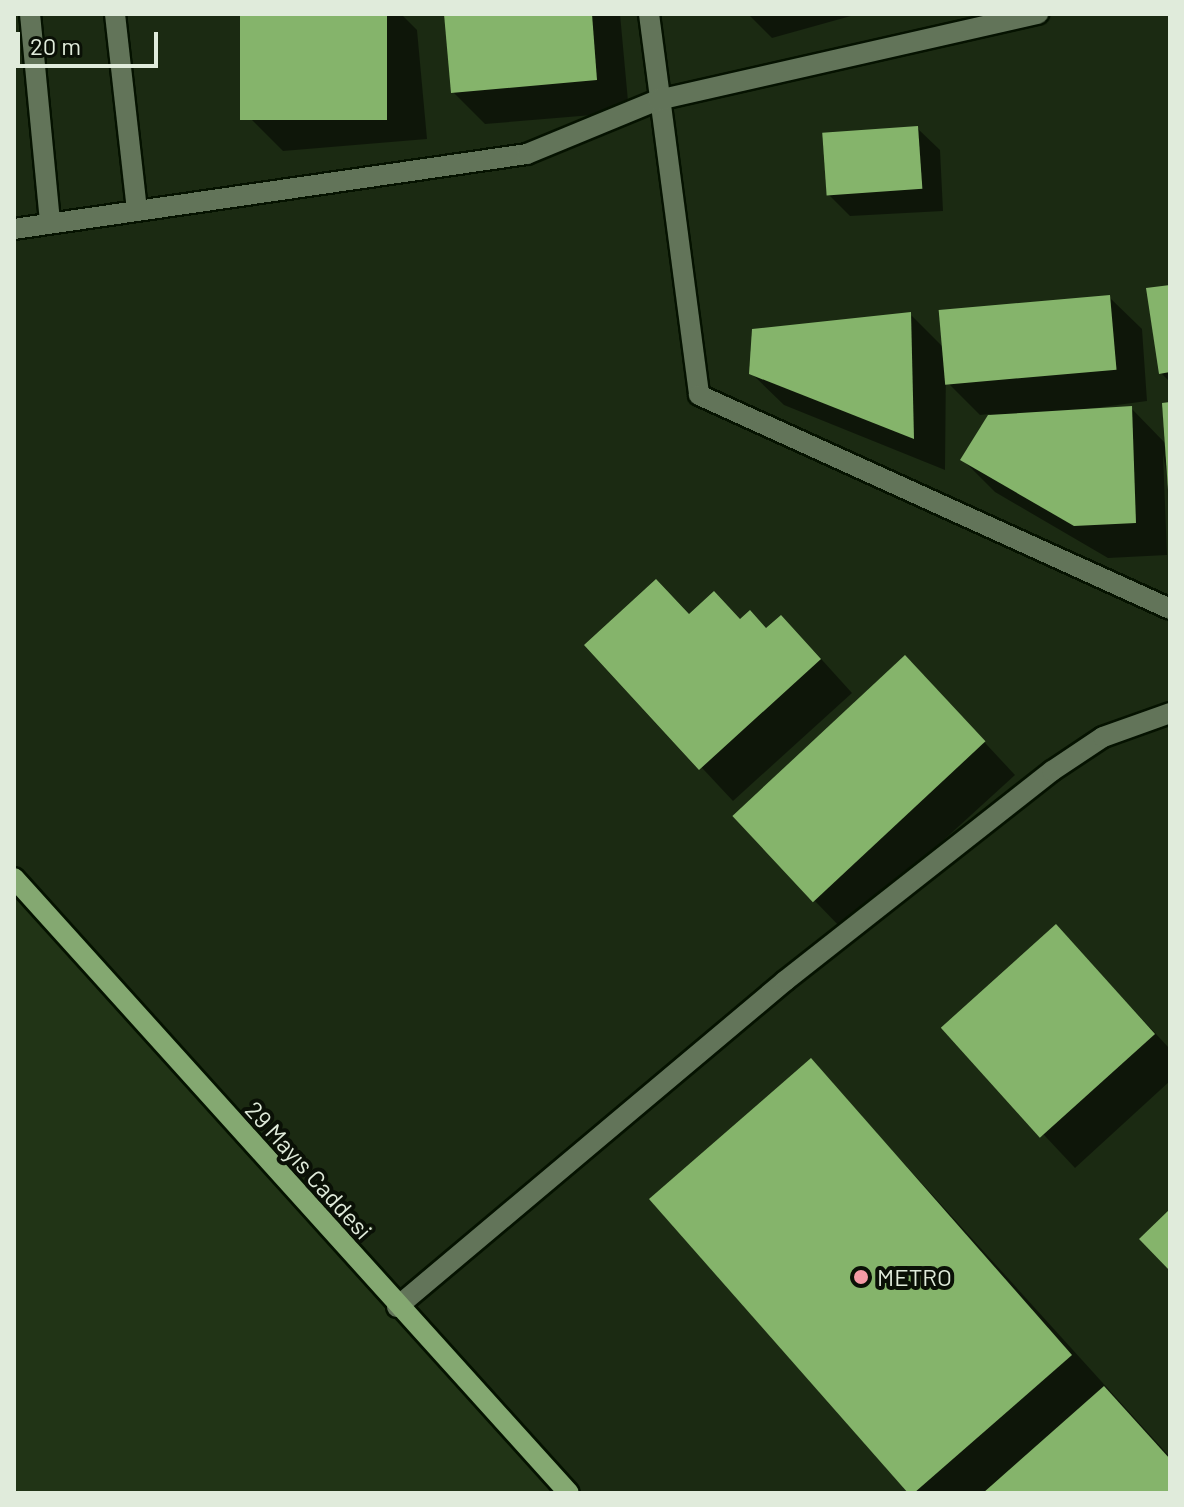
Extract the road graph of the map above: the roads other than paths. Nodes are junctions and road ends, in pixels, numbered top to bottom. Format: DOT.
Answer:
graph roads {
  1 [pos="30,14"];
  2 [pos="115,14"];
  3 [pos="649,14"];
  4 [pos="1038,14"];
  5 [pos="658,100"];
  6 [pos="137,211"];
  7 [pos="50,222"];
  8 [pos="14,229"];
  9 [pos="1170,609"];
  10 [pos="1170,713"];
  11 [pos="14,878"];
  12 [pos="397,1307"];
  13 [pos="569,1493"];
  1 -- 7 [label="street"];
  2 -- 6 [label="street"];
  3 -- 5 [label="street"];
  4 -- 5 [label="street"];
  5 -- 6 [label="street"];
  5 -- 9 [label="street"];
  6 -- 7 [label="street"];
  7 -- 8 [label="street"];
  10 -- 12 [label="street"];
  11 -- 12 [label="main road, 29 Mayıs Caddesi"];
  12 -- 13 [label="main road, 29 Mayıs Caddesi"];
}
